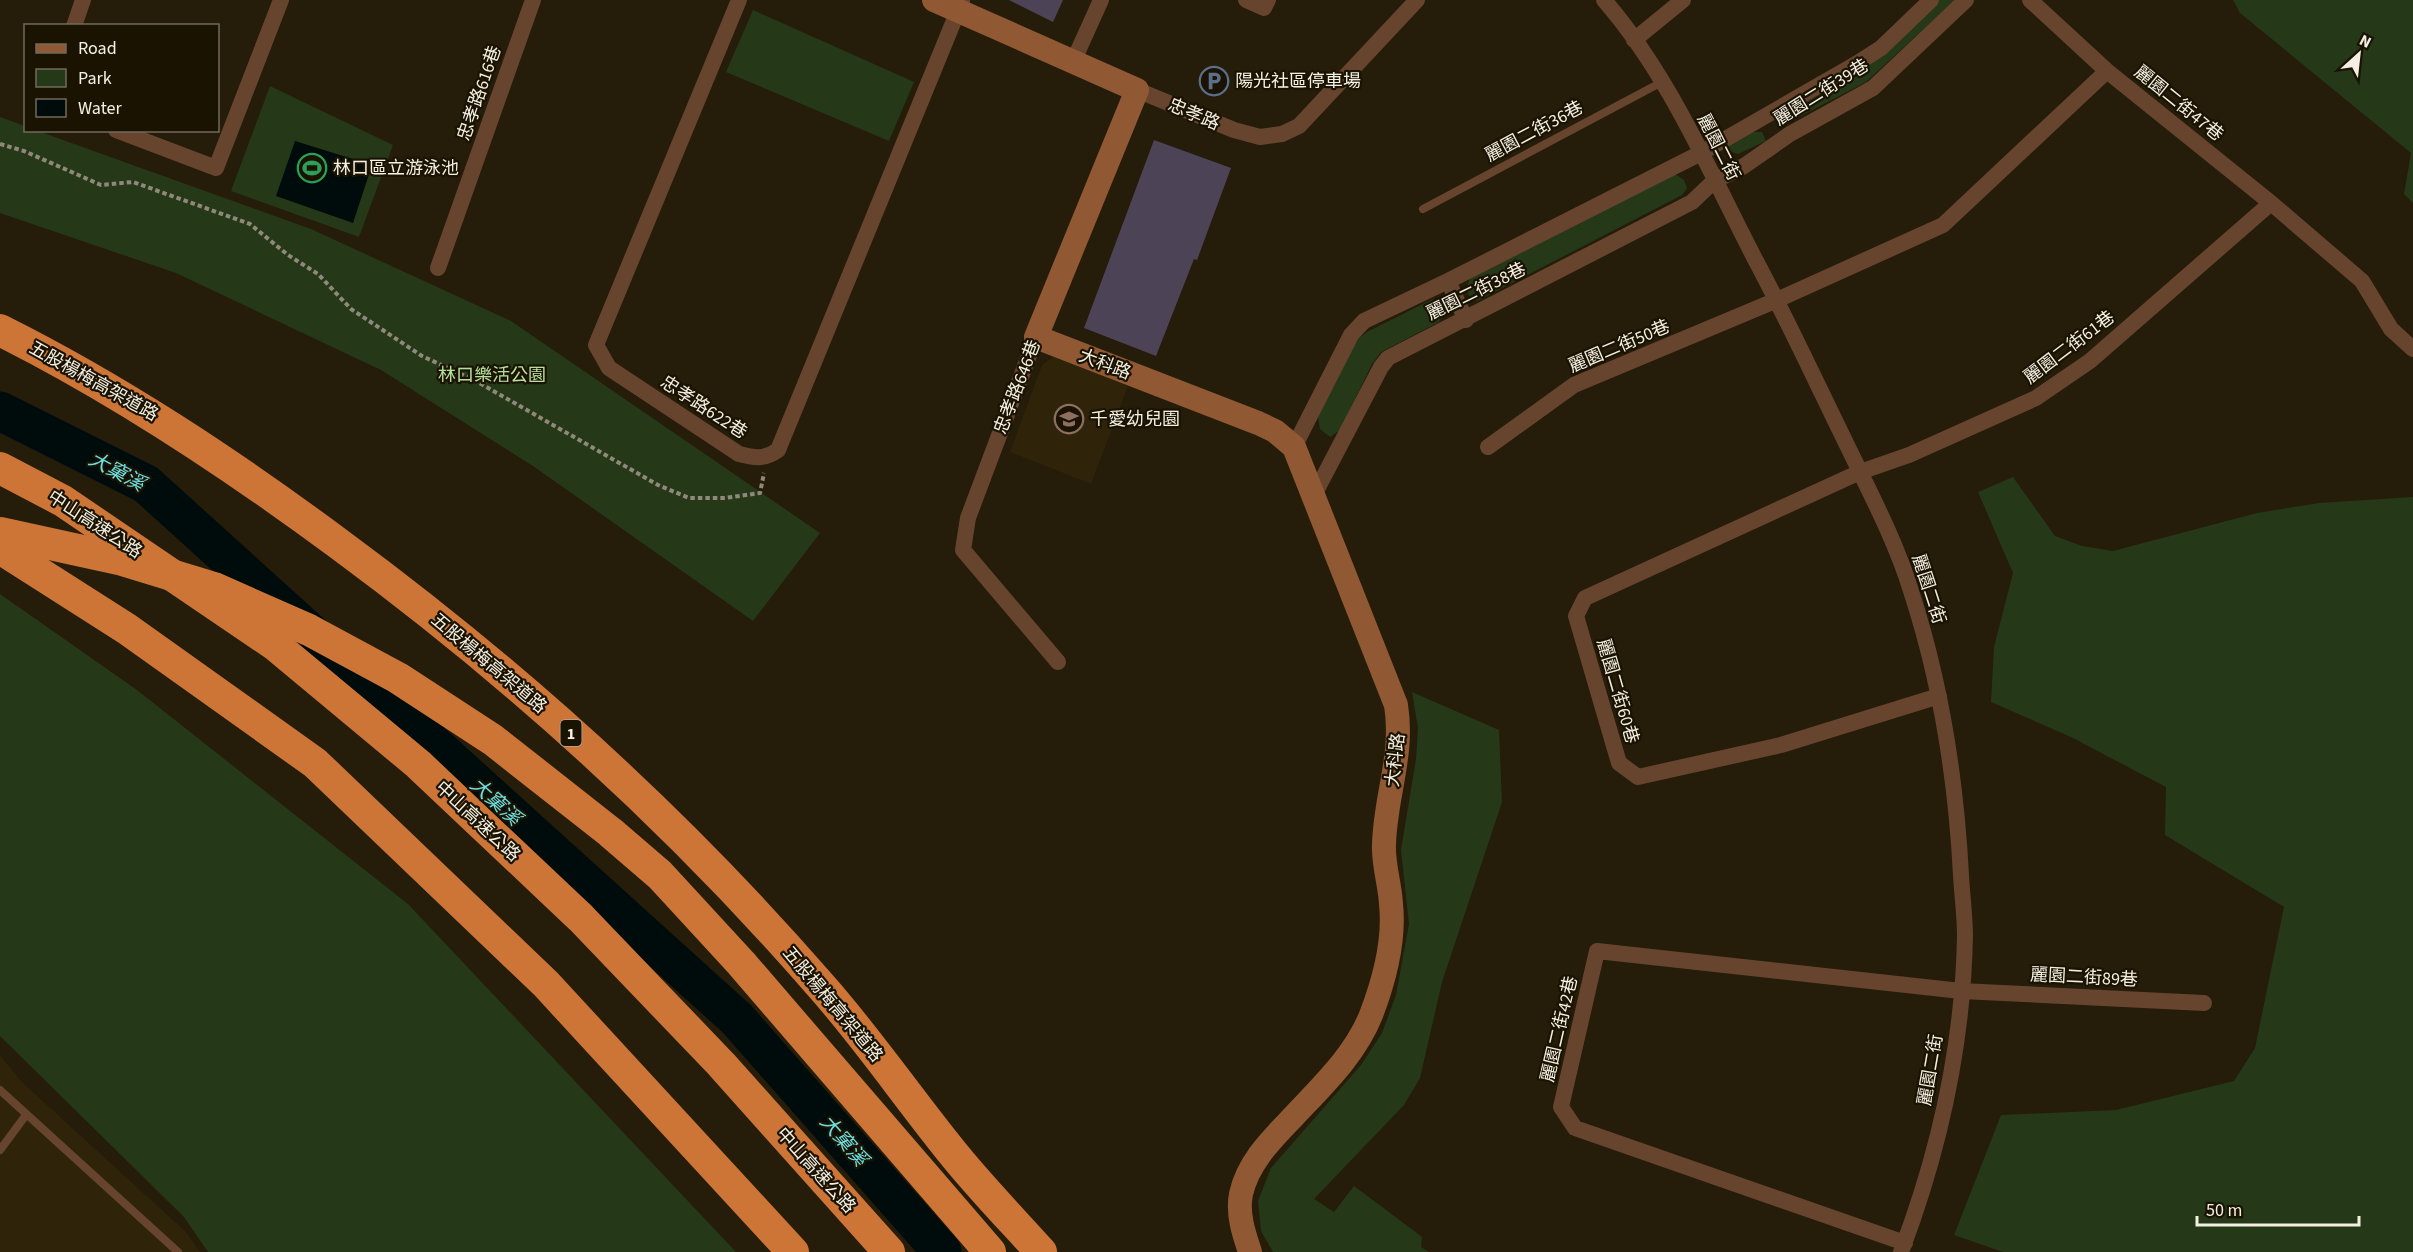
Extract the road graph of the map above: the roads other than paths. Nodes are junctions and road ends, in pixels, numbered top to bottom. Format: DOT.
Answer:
graph roads {
  1 [pos="83,0"];
  2 [pos="281,0"];
  3 [pos="533,0"];
  4 [pos="739,0"];
  5 [pos="934,0"];
  6 [pos="1101,0"];
  7 [pos="1246,0"];
  8 [pos="1268,0"];
  9 [pos="1417,0"];
  10 [pos="1604,0"];
  11 [pos="1683,0"];
  12 [pos="1931,0"];
  13 [pos="1966,0"];
  14 [pos="2030,0"];
  15 [pos="960,5"];
  16 [pos="75,24"];
  17 [pos="1634,40"];
  18 [pos="1073,62"];
  19 [pos="2107,71"];
  20 [pos="1662,82"];
  21 [pos="1137,90"];
  22 [pos="1775,110"];
  23 [pos="121,132"];
  24 [pos="1790,134"];
  25 [pos="1701,153"];
  26 [pos="1714,181"];
  27 [pos="2271,203"];
  28 [pos="1423,209"];
  29 [pos="438,268"];
  30 [pos="1448,281"];
  31 [pos="1776,300"];
  32 [pos="1466,320"];
  33 [pos="0,330"];
  34 [pos="1036,337"];
  35 [pos="2413,350"];
  36 [pos="1293,447"];
  37 [pos="1488,447"];
  38 [pos="0,468"];
  39 [pos="1860,472"];
  40 [pos="1314,495"];
  41 [pos="0,533"];
  42 [pos="0,548"];
  43 [pos="1058,662"];
  44 [pos="1940,696"];
  45 [pos="1960,991"];
  46 [pos="2204,1003"];
  47 [pos="0,1090"];
  48 [pos="26,1115"];
  49 [pos="0,1150"];
  50 [pos="1903,1248"];
  51 [pos="178,1252"];
  52 [pos="793,1252"];
  53 [pos="889,1252"];
  54 [pos="990,1252"];
  55 [pos="1041,1252"];
  56 [pos="1250,1252"];
  1 -- 16 [label="street"];
  2 -- 23 [label="street"];
  3 -- 29 [label="street, 忠孝路616巷"];
  4 -- 15 [label="street, 忠孝路622巷"];
  5 -- 15 [label="street, 忠孝路"];
  6 -- 18 [label="street"];
  7 -- 8 [label="street"];
  9 -- 21 [label="street, 忠孝路"];
  10 -- 17 [label="street, 麗園二街"];
  11 -- 17 [label="street"];
  12 -- 22 [label="street, 麗園二街39巷"];
  13 -- 24 [label="street, 麗園二街39巷"];
  14 -- 19 [label="street"];
  15 -- 18 [label="street, 忠孝路"];
  17 -- 20 [label="street, 麗園二街"];
  18 -- 21 [label="street, 忠孝路"];
  19 -- 27 [label="street, 麗園二街47巷"];
  19 -- 31 [label="street, 麗園二街47巷"];
  20 -- 25 [label="street, 麗園二街"];
  20 -- 28 [label="lane, 麗園二街36巷"];
  21 -- 34 [label="street, 忠孝路646巷"];
  22 -- 24 [label="street"];
  22 -- 25 [label="street, 麗園二街39巷"];
  24 -- 26 [label="street, 麗園二街39巷"];
  25 -- 26 [label="street, 麗園二街"];
  25 -- 30 [label="street, 麗園二街38巷"];
  26 -- 31 [label="street, 麗園二街"];
  26 -- 32 [label="street, 麗園二街38巷"];
  27 -- 35 [label="street, 麗園二街47巷"];
  27 -- 39 [label="street, 麗園二街61巷"];
  30 -- 32 [label="street"];
  30 -- 36 [label="street, 麗園二街38巷"];
  31 -- 37 [label="street, 麗園二街50巷"];
  31 -- 39 [label="street, 麗園二街"];
  32 -- 40 [label="street, 麗園二街38巷"];
  33 -- 55 [label="highway, 五股楊梅高架道路 / 1"];
  34 -- 36 [label="street, 大科路"];
  34 -- 43 [label="street, 忠孝路646巷"];
  36 -- 40 [label="street, 大科路"];
  38 -- 53 [label="highway, 中山高速公路"];
  39 -- 44 [label="street, 麗園二街"];
  39 -- 44 [label="street, 麗園二街60巷"];
  40 -- 56 [label="street, 大科路"];
  41 -- 54 [label="highway, bridge"];
  42 -- 52 [label="highway"];
  44 -- 45 [label="street, 麗園二街"];
  45 -- 46 [label="street, 麗園二街89巷"];
  45 -- 50 [label="street, 麗園二街"];
  45 -- 50 [label="street, 麗園二街42巷"];
  47 -- 48 [label="lane"];
  48 -- 49 [label="lane"];
  48 -- 51 [label="lane"];
}
